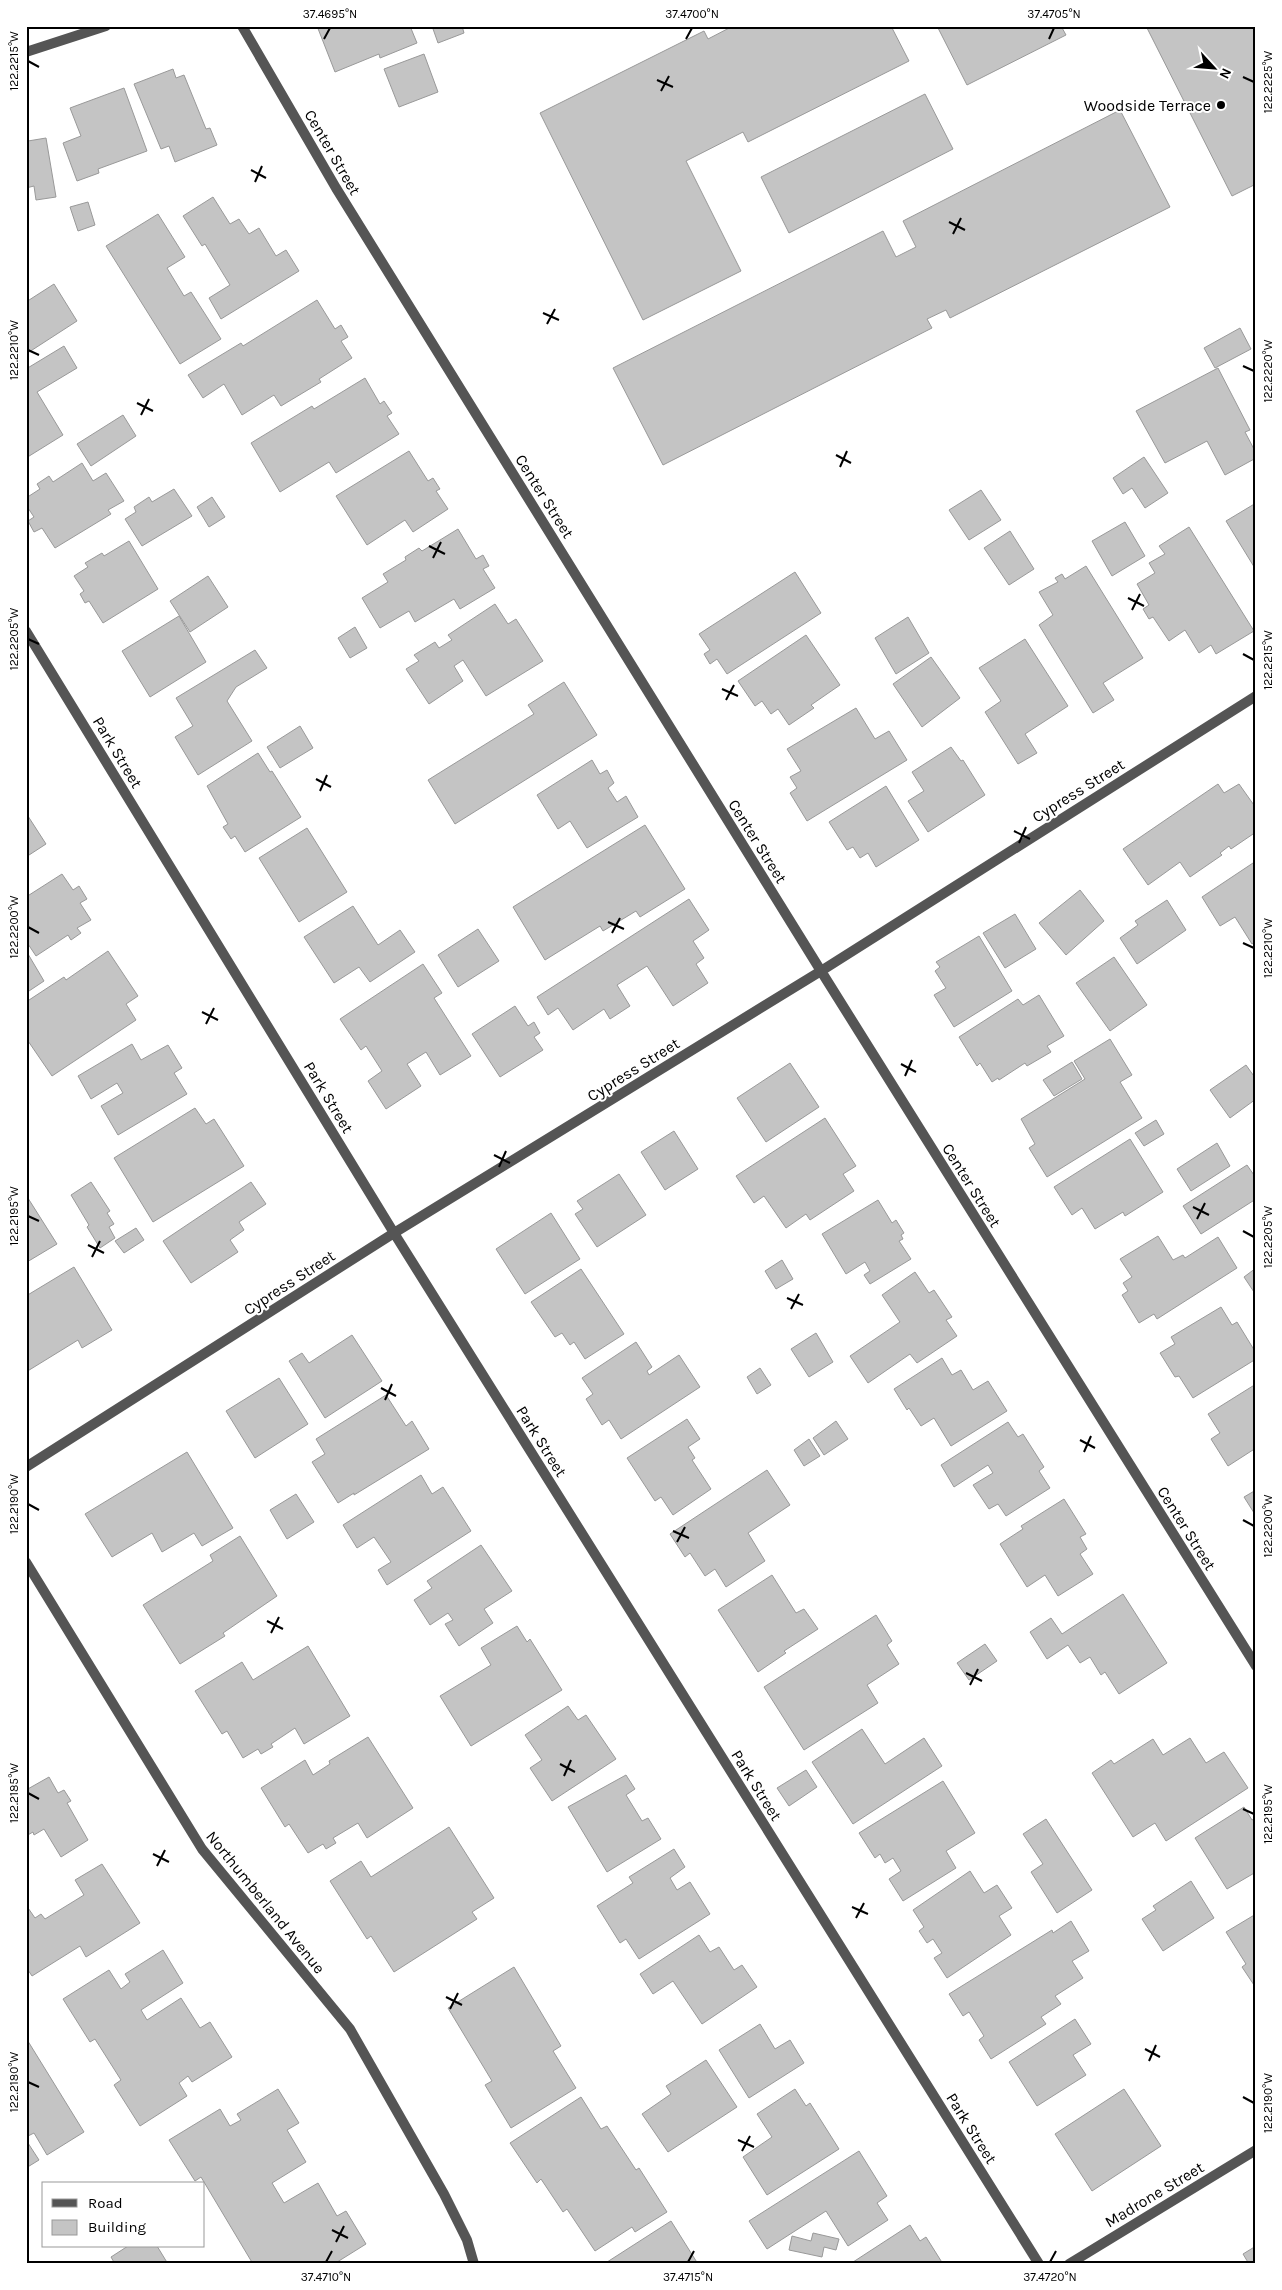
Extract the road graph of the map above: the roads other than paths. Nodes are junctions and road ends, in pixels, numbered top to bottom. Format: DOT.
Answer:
graph roads {
  1 [pos="106,26"];
  2 [pos="242,26"];
  3 [pos="26,52"];
  4 [pos="26,631"];
  5 [pos="1256,696"];
  6 [pos="821,971"];
  7 [pos="394,1233"];
  8 [pos="26,1467"];
  9 [pos="26,1562"];
  10 [pos="1256,1666"];
  11 [pos="1256,2150"];
  12 [pos="474,2264"];
  13 [pos="1039,2264"];
  14 [pos="1069,2264"];
  1 -- 3 [label="street"];
  2 -- 6 [label="street, Center Street"];
  4 -- 7 [label="street, Park Street"];
  5 -- 6 [label="street, Cypress Street"];
  6 -- 7 [label="street, Cypress Street"];
  6 -- 10 [label="street, Center Street"];
  7 -- 8 [label="street, Cypress Street"];
  7 -- 13 [label="street, Park Street"];
  9 -- 12 [label="street, Northumberland Avenue"];
  11 -- 14 [label="street, Madrone Street"];
}
